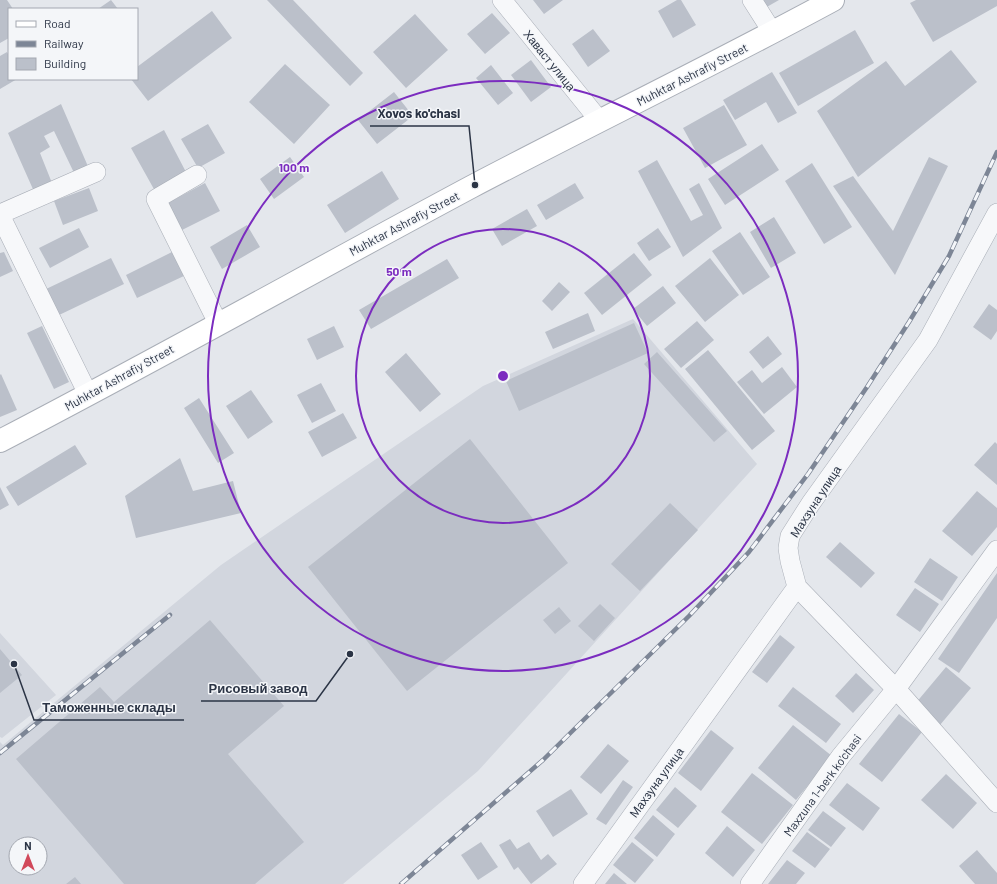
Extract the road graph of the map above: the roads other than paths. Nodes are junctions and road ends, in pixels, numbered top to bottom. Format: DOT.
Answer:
graph roads {
  1 [pos="502,0"];
  2 [pos="752,0"];
  3 [pos="832,0"];
  4 [pos="773,32"];
  5 [pos="599,120"];
  6 [pos="96,172"];
  7 [pos="197,176"];
  8 [pos="997,213"];
  9 [pos="0,215"];
  10 [pos="218,323"];
  11 [pos="88,394"];
  12 [pos="0,441"];
  13 [pos="997,550"];
  14 [pos="797,587"];
  15 [pos="896,689"];
  16 [pos="997,804"];
  17 [pos="583,884"];
  18 [pos="750,884"];
  1 -- 5 [label="street, Хаваст улица"];
  2 -- 4 [label="street"];
  3 -- 4 [label="main road, Muhktar Ashrafiy Street"];
  4 -- 5 [label="main road, Muhktar Ashrafiy Street"];
  5 -- 10 [label="main road, Muhktar Ashrafiy Street"];
  6 -- 9 [label="street"];
  7 -- 10 [label="street"];
  8 -- 14 [label="street, Махзуна улица"];
  9 -- 11 [label="street"];
  10 -- 11 [label="main road, Muhktar Ashrafiy Street"];
  11 -- 12 [label="main road, Muhktar Ashrafiy Street"];
  13 -- 15 [label="street, Maxzuna 1-berk ko'chasi"];
  14 -- 15 [label="street"];
  14 -- 17 [label="street, Махзуна улица"];
  15 -- 16 [label="street"];
  15 -- 18 [label="street, Maxzuna 1-berk ko'chasi"];
}
